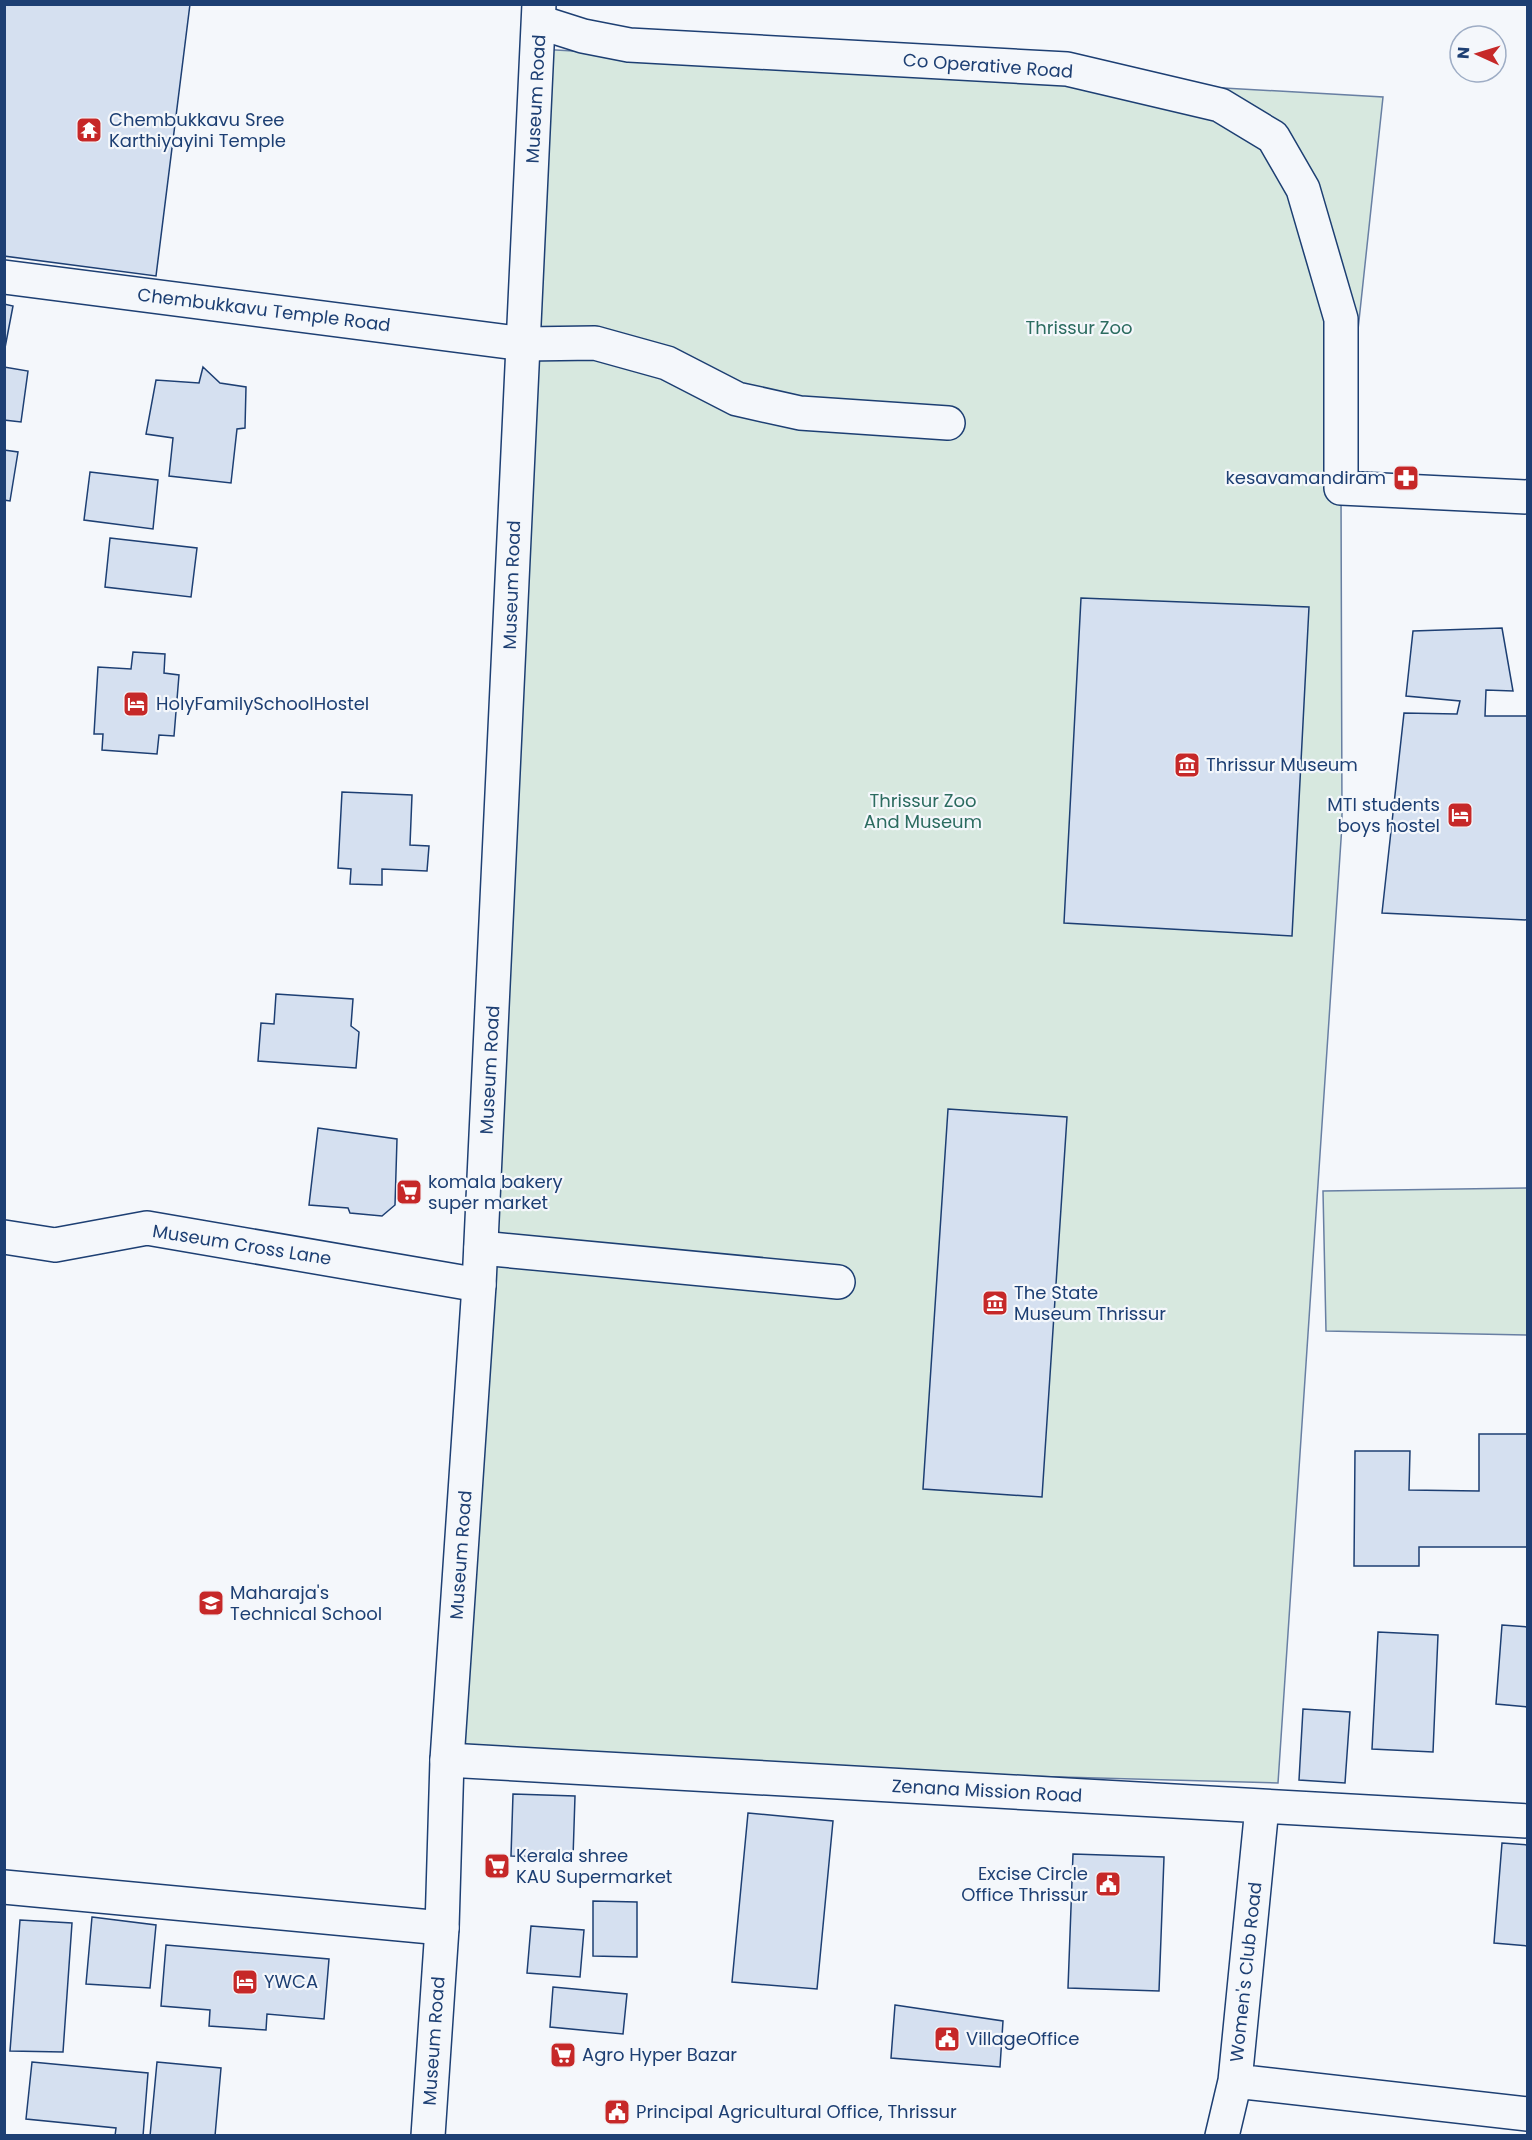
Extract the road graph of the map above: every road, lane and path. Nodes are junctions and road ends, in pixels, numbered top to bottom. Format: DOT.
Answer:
graph roads {
  1 [pos="539,13"];
  2 [pos="4,277"];
  3 [pos="524,344"];
  4 [pos="948,423"];
  5 [pos="1527,497"];
  6 [pos="4,1237"];
  7 [pos="481,1248"];
  8 [pos="838,1282"];
  9 [pos="479,1285"];
  10 [pos="447,1760"];
  11 [pos="1262,1807"];
  12 [pos="1527,1821"];
  13 [pos="4,1887"];
  14 [pos="442,1928"];
  15 [pos="1235,2081"];
  16 [pos="1527,2114"];
  17 [pos="428,2136"];
  18 [pos="1222,2136"];
  1 -- 3 [label="street, Museum Road"];
  1 -- 5 [label="street, Co Operative Road"];
  2 -- 3 [label="street, Chembukkavu Temple Road"];
  3 -- 4 [label="street, Chembukkavu Temple Road"];
  3 -- 7 [label="street, Museum Road"];
  6 -- 9 [label="street, Museum Cross Lane"];
  7 -- 8 [label="street"];
  7 -- 9 [label="street, Museum Road"];
  9 -- 10 [label="street, Museum Road"];
  10 -- 11 [label="street, Zenana Mission Road"];
  10 -- 14 [label="street, Museum Road"];
  11 -- 12 [label="street, Zenana Mission Road"];
  11 -- 15 [label="street, Women's Club Road"];
  13 -- 14 [label="street"];
  14 -- 17 [label="street, Museum Road"];
  15 -- 16 [label="street"];
  15 -- 18 [label="street, Women's Club Road"];
}
